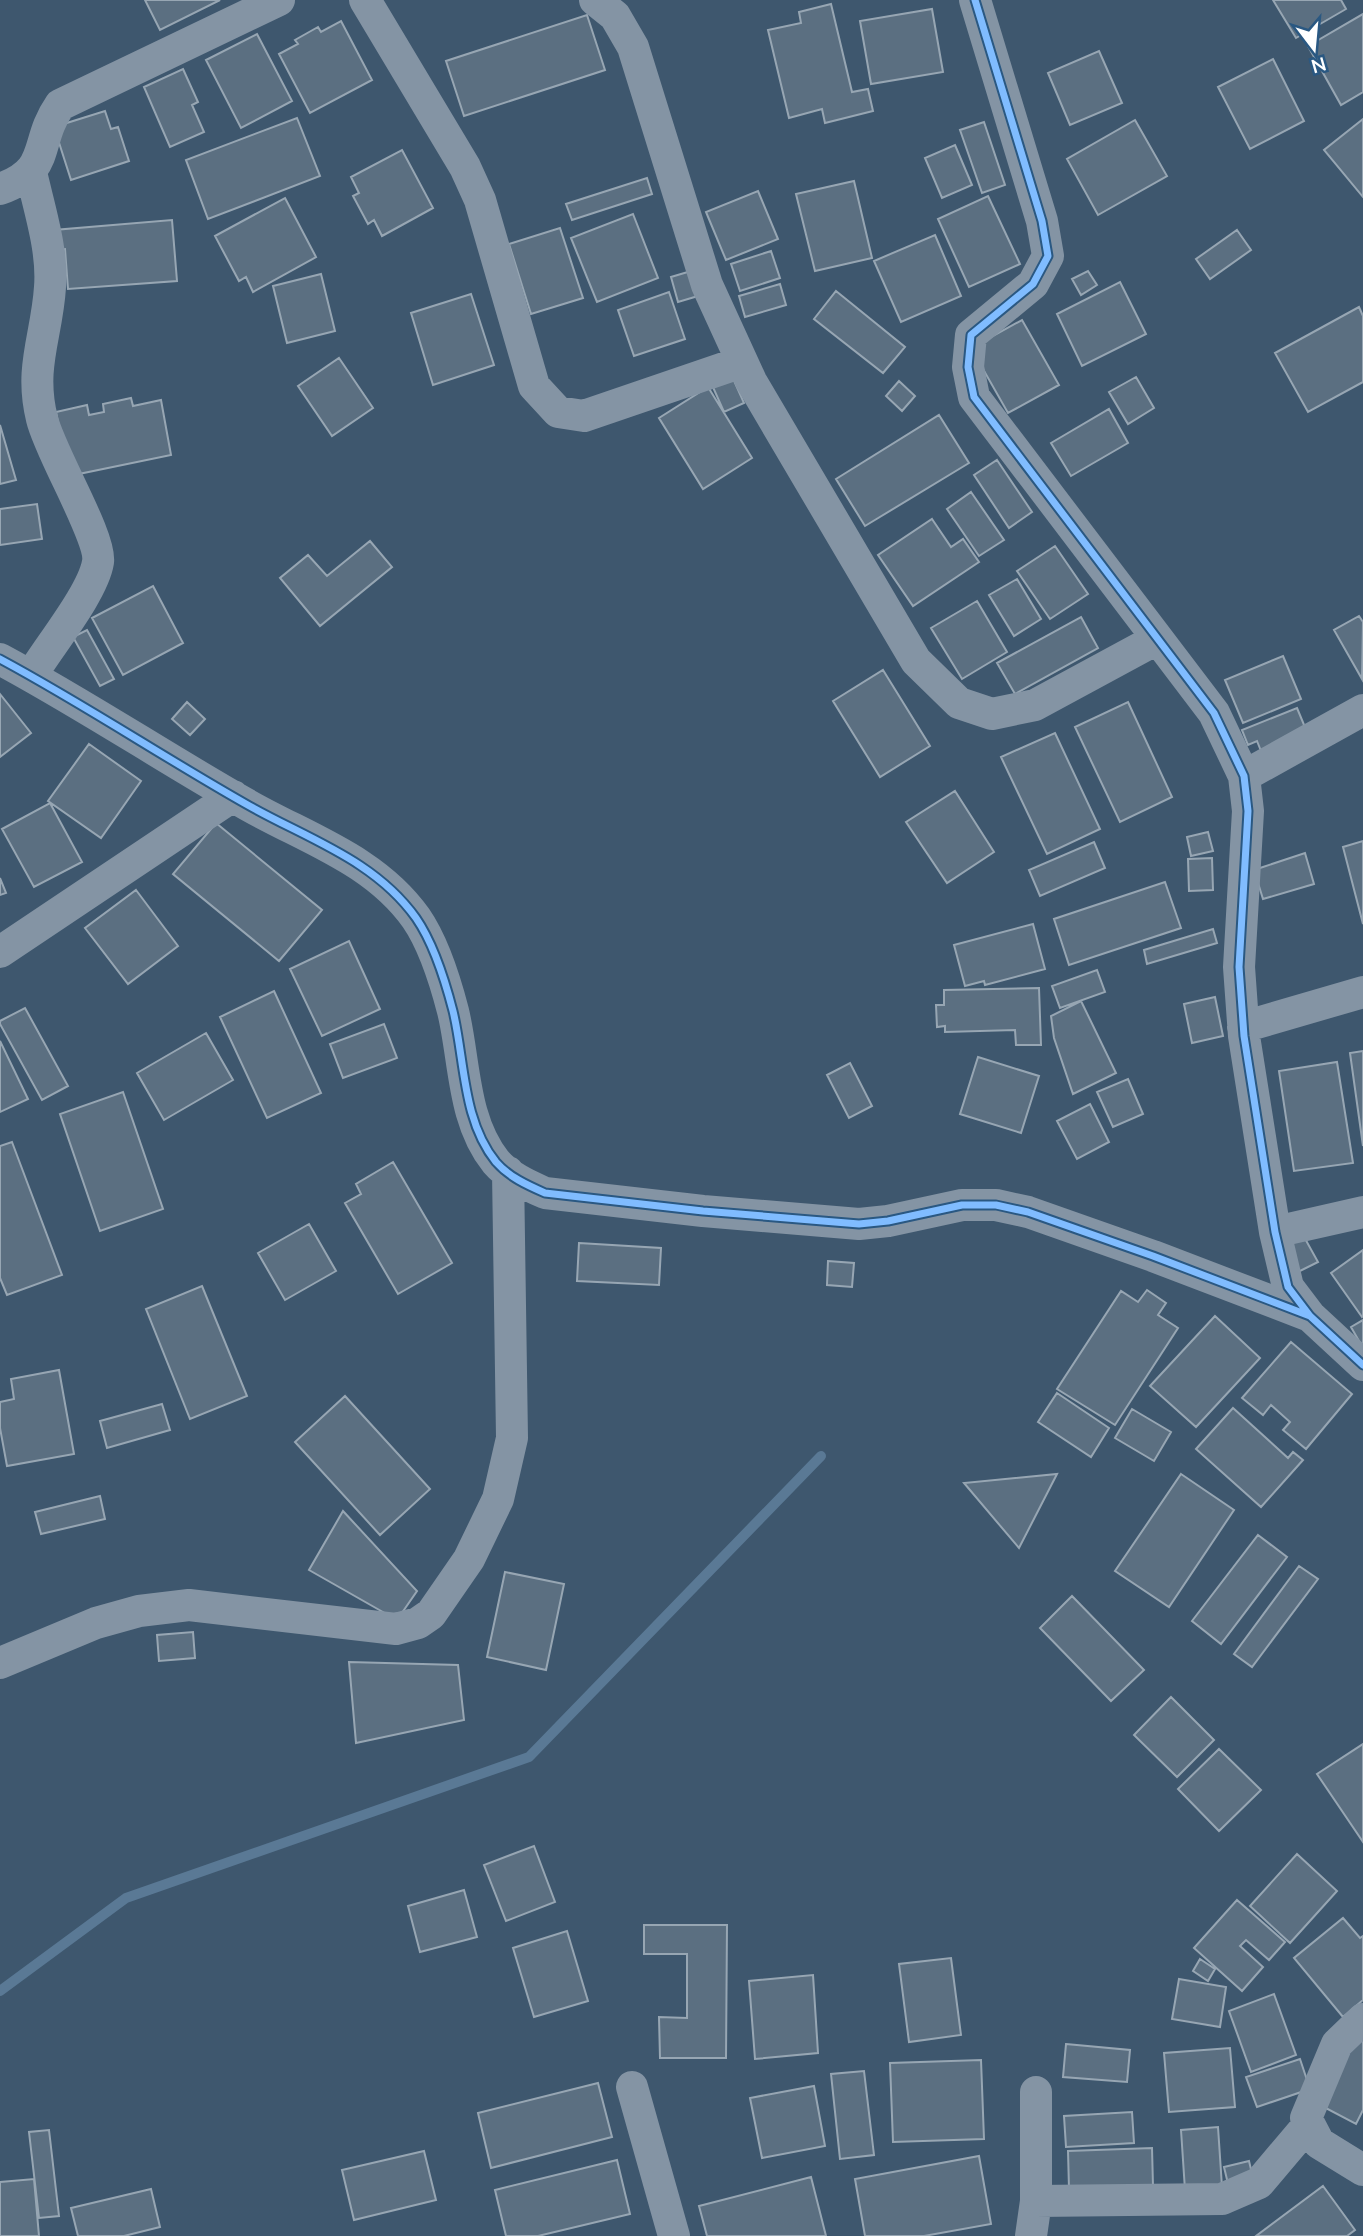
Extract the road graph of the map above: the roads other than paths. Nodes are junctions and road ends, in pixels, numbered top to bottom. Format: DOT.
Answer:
graph roads {
  1 [pos="279,0"];
  2 [pos="365,0"];
  3 [pos="595,0"];
  4 [pos="975,0"];
  5 [pos="31,172"];
  6 [pos="0,189"];
  7 [pos="742,362"];
  8 [pos="1157,639"];
  9 [pos="0,659"];
  10 [pos="31,676"];
  11 [pos="1363,710"];
  12 [pos="1244,776"];
  13 [pos="233,796"];
  14 [pos="0,952"];
  15 [pos="1363,992"];
  16 [pos="1243,1027"];
  17 [pos="508,1172"];
  18 [pos="1363,1212"];
  19 [pos="1275,1232"];
  20 [pos="1310,1317"];
  21 [pos="1363,1365"];
  22 [pos="0,1663"];
  23 [pos="1363,2019"];
  24 [pos="632,2087"];
  25 [pos="1037,2092"];
  26 [pos="1308,2125"];
  27 [pos="1363,2170"];
  28 [pos="1036,2202"];
  29 [pos="674,2236"];
  30 [pos="1031,2236"];
  1 -- 5 [label="street"];
  2 -- 7 [label="street"];
  3 -- 7 [label="street"];
  4 -- 8 [label="street"];
  5 -- 6 [label="street"];
  5 -- 10 [label="street"];
  7 -- 8 [label="street"];
  8 -- 12 [label="street"];
  9 -- 10 [label="street"];
  10 -- 13 [label="street"];
  11 -- 12 [label="street"];
  12 -- 16 [label="street"];
  13 -- 14 [label="street"];
  13 -- 17 [label="street"];
  15 -- 16 [label="street"];
  16 -- 19 [label="street"];
  17 -- 20 [label="street"];
  17 -- 22 [label="street"];
  18 -- 19 [label="street"];
  19 -- 20 [label="street"];
  20 -- 21 [label="street"];
  23 -- 26 [label="street"];
  24 -- 29 [label="street"];
  25 -- 28 [label="street"];
  26 -- 27 [label="street"];
  26 -- 28 [label="street"];
  28 -- 30 [label="street"];
}
